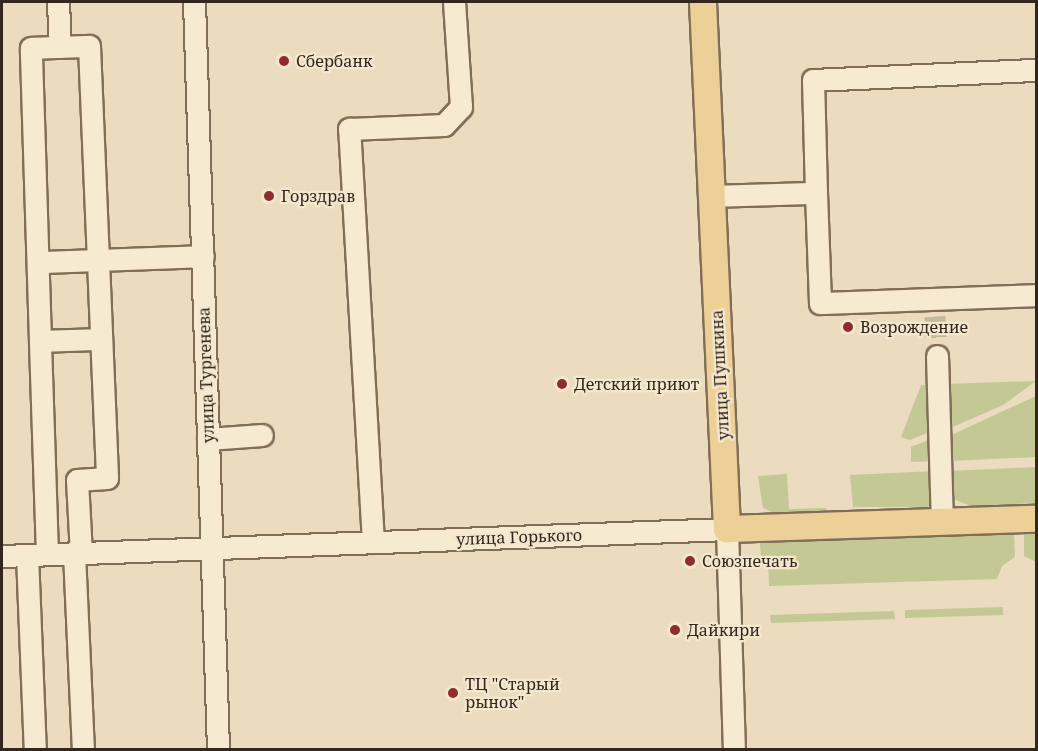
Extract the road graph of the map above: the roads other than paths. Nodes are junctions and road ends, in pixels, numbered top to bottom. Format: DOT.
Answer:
graph roads {
  1 [pos="58,2"];
  2 [pos="194,2"];
  3 [pos="454,2"];
  4 [pos="703,2"];
  5 [pos="60,47"];
  6 [pos="1036,70"];
  7 [pos="816,193"];
  8 [pos="712,196"];
  9 [pos="203,256"];
  10 [pos="98,260"];
  11 [pos="40,262"];
  12 [pos="1036,295"];
  13 [pos="101,339"];
  14 [pos="40,341"];
  15 [pos="937,356"];
  16 [pos="262,435"];
  17 [pos="208,439"];
  18 [pos="77,480"];
  19 [pos="45,481"];
  20 [pos="1036,519"];
  21 [pos="942,522"];
  22 [pos="728,529"];
  23 [pos="373,542"];
  24 [pos="212,548"];
  25 [pos="78,553"];
  26 [pos="37,555"];
  27 [pos="2,556"];
  28 [pos="35,750"];
  29 [pos="83,750"];
  30 [pos="218,750"];
  31 [pos="734,750"];
  1 -- 5 [label="street"];
  2 -- 9 [label="street, улица Тургенева"];
  3 -- 23 [label="street"];
  4 -- 8 [label="main road, улица Пушкина"];
  5 -- 10 [label="street"];
  5 -- 11 [label="street"];
  6 -- 7 [label="street"];
  7 -- 8 [label="street"];
  7 -- 12 [label="street"];
  8 -- 22 [label="main road, улица Пушкина"];
  9 -- 10 [label="street"];
  9 -- 17 [label="street, улица Тургенева"];
  10 -- 11 [label="street"];
  10 -- 13 [label="street"];
  11 -- 14 [label="street"];
  13 -- 14 [label="street"];
  13 -- 18 [label="street"];
  14 -- 19 [label="street"];
  15 -- 21 [label="street"];
  16 -- 17 [label="street"];
  17 -- 24 [label="street, улица Тургенева"];
  18 -- 19 [label="street"];
  18 -- 25 [label="street"];
  19 -- 26 [label="street"];
  20 -- 21 [label="main road, улица Горького"];
  21 -- 22 [label="main road, улица Горького"];
  22 -- 23 [label="street, улица Горького"];
  22 -- 31 [label="street, улица Пушкина"];
  23 -- 24 [label="street, улица Горького"];
  24 -- 25 [label="street, улица Горького"];
  24 -- 30 [label="street, улица Тургенева"];
  25 -- 26 [label="street, улица Горького"];
  25 -- 29 [label="street"];
  26 -- 27 [label="street, улица Горького"];
  26 -- 28 [label="street"];
}
